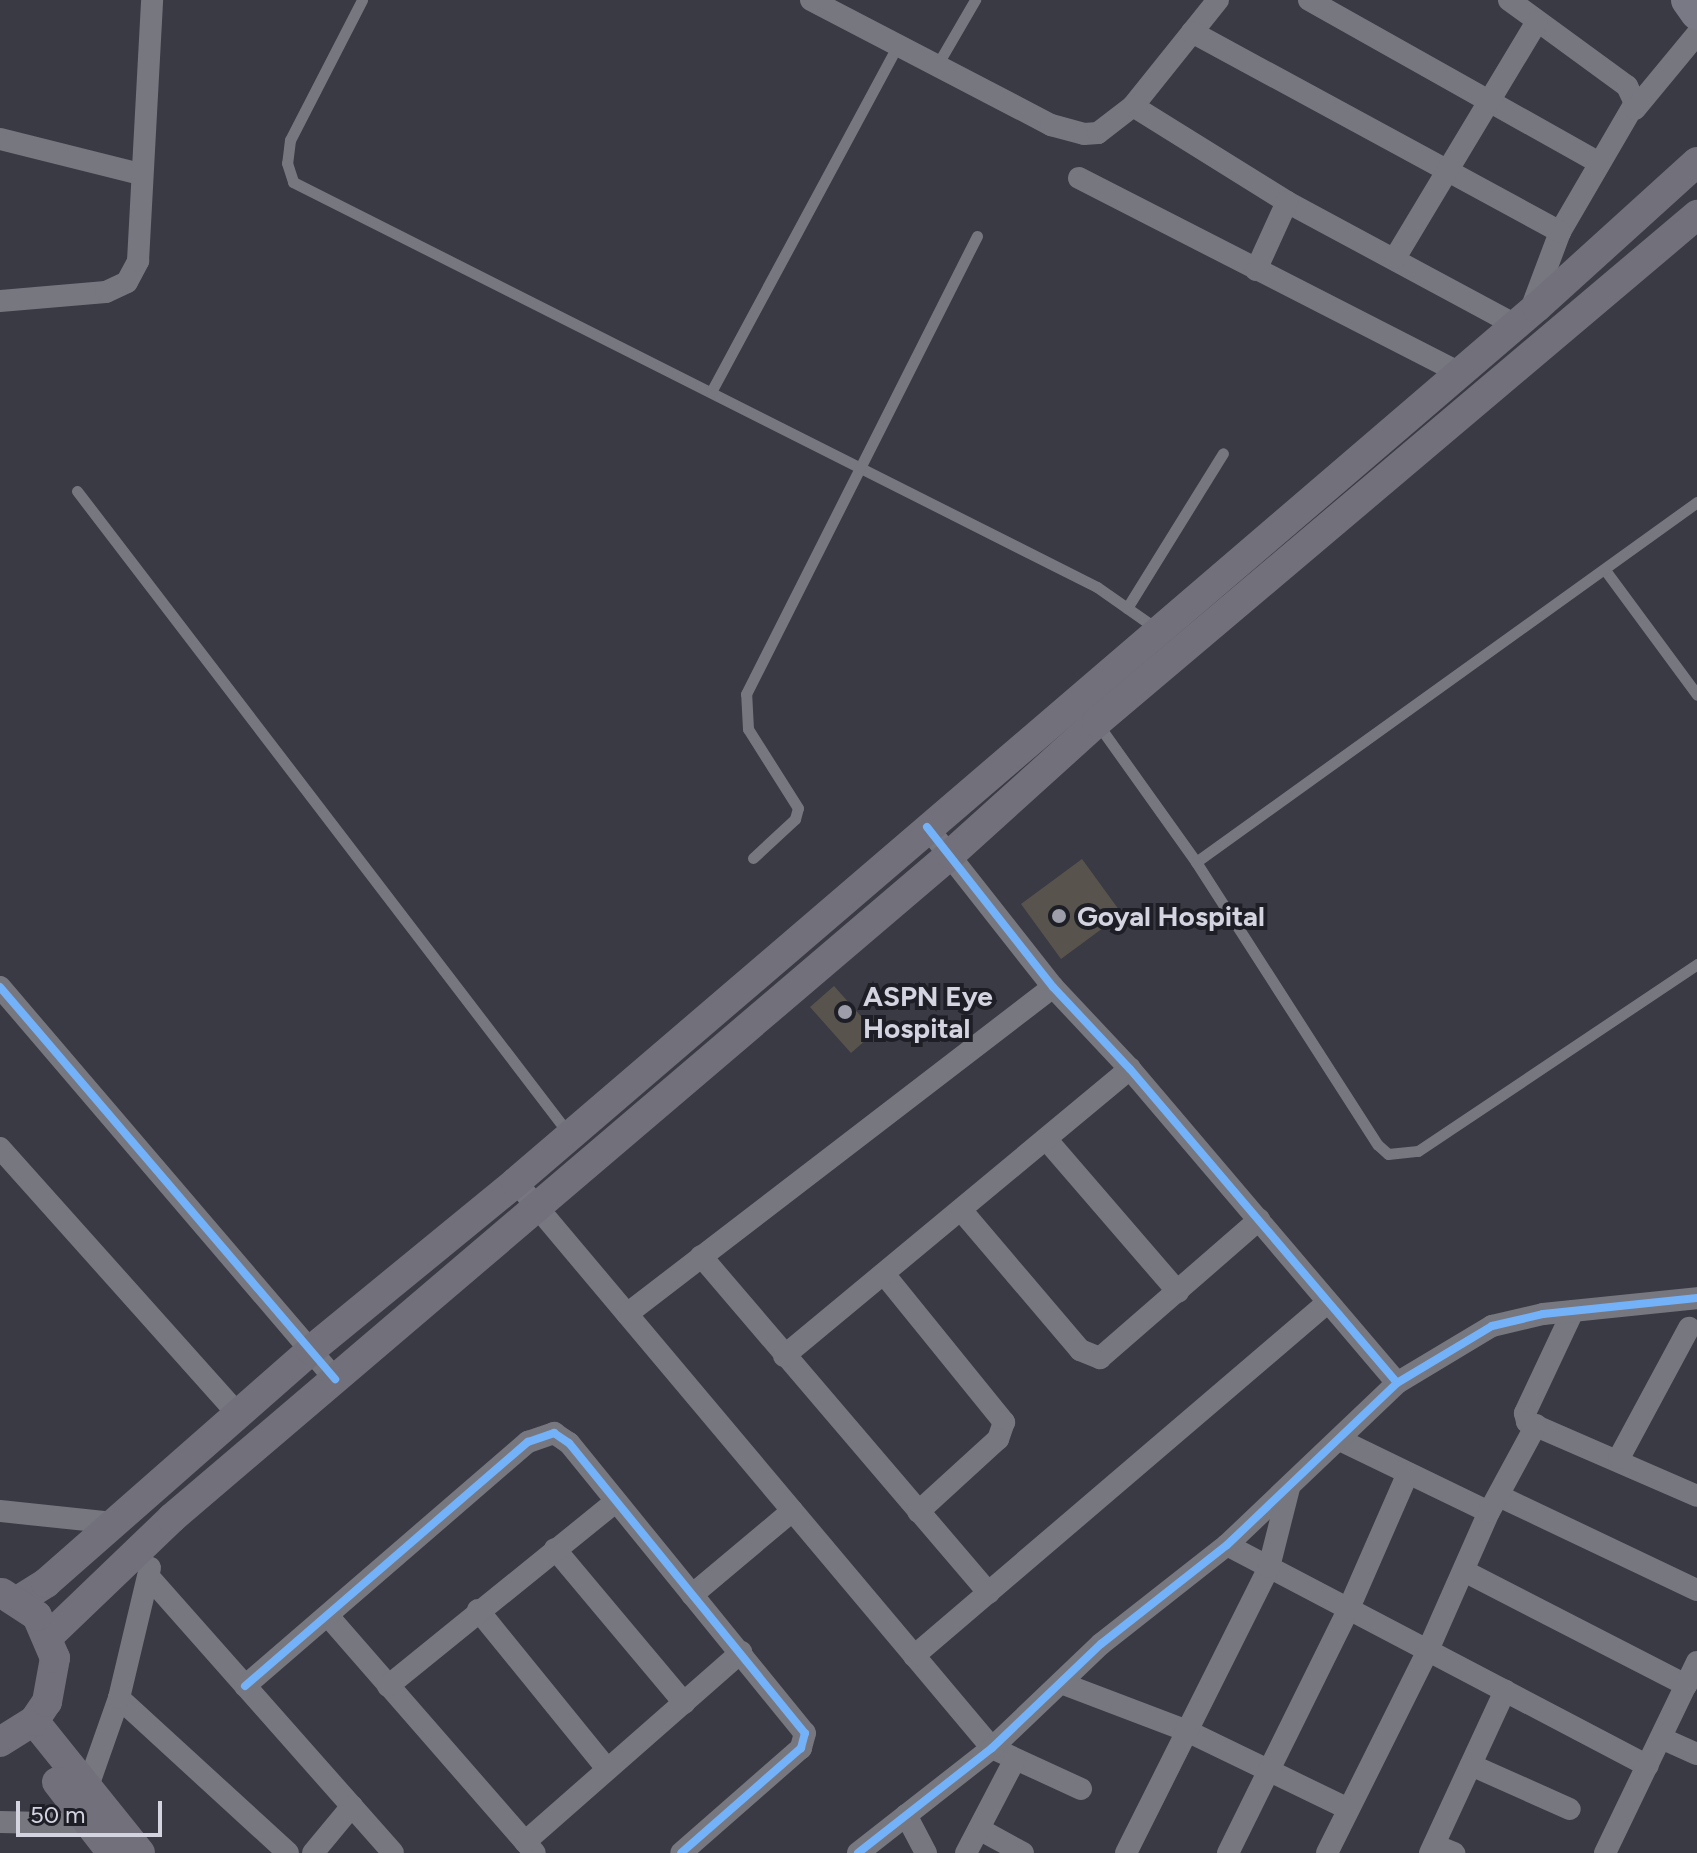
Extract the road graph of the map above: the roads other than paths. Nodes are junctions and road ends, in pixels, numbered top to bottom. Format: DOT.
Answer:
graph roads {
  1 [pos="152,0"];
  2 [pos="362,0"];
  3 [pos="811,0"];
  4 [pos="975,0"];
  5 [pos="1218,0"];
  6 [pos="1309,0"];
  7 [pos="1509,0"];
  8 [pos="1688,0"];
  9 [pos="1697,13"];
  10 [pos="1537,22"];
  11 [pos="1192,32"];
  12 [pos="1697,34"];
  13 [pos="896,48"];
  14 [pos="936,67"];
  15 [pos="1490,100"];
  16 [pos="1133,106"];
  17 [pos="1635,109"];
  18 [pos="0,139"];
  19 [pos="1598,162"];
  20 [pos="1697,162"];
  21 [pos="1447,170"];
  22 [pos="140,174"];
  23 [pos="1079,178"];
  24 [pos="1287,202"];
  25 [pos="1697,215"];
  26 [pos="1560,232"];
  27 [pos="977,236"];
  28 [pos="1395,258"];
  29 [pos="1256,270"];
  30 [pos="0,301"];
  31 [pos="1522,319"];
  32 [pos="1460,373"];
  33 [pos="711,392"];
  34 [pos="1223,453"];
  35 [pos="1355,463"];
  36 [pos="863,468"];
  37 [pos="1378,487"];
  38 [pos="77,491"];
  39 [pos="1697,502"];
  40 [pos="1605,570"];
  41 [pos="1127,608"];
  42 [pos="1159,630"];
  43 [pos="1187,650"];
  44 [pos="1697,695"];
  45 [pos="1097,722"];
  46 [pos="927,827"];
  47 [pos="951,854"];
  48 [pos="753,858"];
  49 [pos="1196,862"];
  50 [pos="1697,964"];
  51 [pos="0,987"];
  52 [pos="1053,987"];
  53 [pos="1130,1069"];
  54 [pos="569,1134"];
  55 [pos="1046,1139"];
  56 [pos="0,1148"];
  57 [pos="516,1182"];
  58 [pos="538,1208"];
  59 [pos="961,1210"];
  60 [pos="1259,1220"];
  61 [pos="701,1256"];
  62 [pos="884,1274"];
  63 [pos="1178,1292"];
  64 [pos="1697,1298"];
  65 [pos="1327,1303"];
  66 [pos="1671,1303"];
  67 [pos="1573,1311"];
  68 [pos="627,1314"];
  69 [pos="1693,1338"];
  70 [pos="311,1350"];
  71 [pos="784,1356"];
  72 [pos="335,1379"];
  73 [pos="1397,1383"];
  74 [pos="240,1416"];
  75 [pos="1536,1425"];
  76 [pos="1340,1440"];
  77 [pos="1619,1458"];
  78 [pos="1408,1473"];
  79 [pos="1290,1487"];
  80 [pos="151,1493"];
  81 [pos="1697,1496"];
  82 [pos="614,1503"];
  83 [pos="1495,1504"];
  84 [pos="0,1511"];
  85 [pos="792,1511"];
  86 [pos="918,1512"];
  87 [pos="115,1523"];
  88 [pos="163,1528"];
  89 [pos="1227,1545"];
  90 [pos="555,1549"];
  91 [pos="1269,1567"];
  92 [pos="1464,1571"];
  93 [pos="149,1577"];
  94 [pos="1697,1590"];
  95 [pos="989,1593"];
  96 [pos="692,1595"];
  97 [pos="9,1596"];
  98 [pos="1349,1608"];
  99 [pos="478,1610"];
  100 [pos="329,1617"];
  101 [pos="49,1636"];
  102 [pos="1428,1650"];
  103 [pos="741,1652"];
  104 [pos="914,1656"];
  105 [pos="1697,1662"];
  106 [pos="1061,1683"];
  107 [pos="1686,1685"];
  108 [pos="245,1686"];
  109 [pos="388,1686"];
  110 [pos="1505,1691"];
  111 [pos="119,1698"];
  112 [pos="684,1703"];
  113 [pos="1185,1730"];
  114 [pos="17,1732"];
  115 [pos="1661,1738"];
  116 [pos="992,1748"];
  117 [pos="1697,1754"];
  118 [pos="1014,1761"];
  119 [pos="1471,1765"];
  120 [pos="1648,1766"];
  121 [pos="1270,1767"];
  122 [pos="607,1769"];
  123 [pos="87,1789"];
  124 [pos="1081,1789"];
  125 [pos="352,1806"];
  126 [pos="1346,1808"];
  127 [pos="1570,1809"];
  128 [pos="906,1815"];
  129 [pos="0,1822"];
  130 [pos="88,1824"];
  131 [pos="979,1829"];
  132 [pos="530,1848"];
  133 [pos="1439,1850"];
  134 [pos="112,1853"];
  135 [pos="140,1853"];
  136 [pos="288,1853"];
  137 [pos="313,1853"];
  138 [pos="393,1853"];
  139 [pos="681,1853"];
  140 [pos="858,1853"];
  141 [pos="926,1853"];
  142 [pos="966,1853"];
  143 [pos="1023,1853"];
  144 [pos="1126,1853"];
  145 [pos="1228,1853"];
  146 [pos="1327,1853"];
  147 [pos="1605,1853"];
  1 -- 22 [label="street"];
  2 -- 33 [label="lane"];
  3 -- 13 [label="street"];
  4 -- 14 [label="lane"];
  5 -- 11 [label="street"];
  6 -- 15 [label="street"];
  7 -- 10 [label="street"];
  8 -- 9 [label="main road"];
  10 -- 15 [label="street"];
  10 -- 17 [label="street"];
  11 -- 16 [label="street"];
  11 -- 21 [label="street"];
  12 -- 17 [label="street"];
  13 -- 14 [label="street"];
  13 -- 33 [label="lane"];
  14 -- 16 [label="street"];
  15 -- 19 [label="street"];
  15 -- 21 [label="street"];
  16 -- 24 [label="street"];
  17 -- 19 [label="street"];
  18 -- 22 [label="street"];
  19 -- 26 [label="street"];
  20 -- 31 [label="main road"];
  21 -- 26 [label="street"];
  21 -- 28 [label="street"];
  22 -- 30 [label="street"];
  23 -- 29 [label="street"];
  24 -- 28 [label="street"];
  24 -- 29 [label="street"];
  25 -- 37 [label="main road"];
  26 -- 31 [label="street"];
  27 -- 36 [label="lane"];
  28 -- 31 [label="street"];
  29 -- 32 [label="street"];
  31 -- 32 [label="main road"];
  32 -- 35 [label="main road"];
  33 -- 36 [label="lane"];
  34 -- 41 [label="lane"];
  35 -- 37 [label="main road"];
  35 -- 42 [label="main road"];
  36 -- 41 [label="lane"];
  36 -- 48 [label="lane"];
  37 -- 43 [label="main road"];
  38 -- 54 [label="lane"];
  39 -- 40 [label="lane"];
  40 -- 44 [label="lane"];
  40 -- 49 [label="lane"];
  41 -- 42 [label="lane"];
  42 -- 43 [label="lane"];
  42 -- 46 [label="main road"];
  43 -- 45 [label="main road"];
  45 -- 47 [label="main road"];
  45 -- 49 [label="lane"];
  46 -- 47 [label="street"];
  46 -- 54 [label="main road"];
  47 -- 52 [label="street"];
  47 -- 58 [label="main road"];
  49 -- 50 [label="lane"];
  51 -- 70 [label="street"];
  52 -- 53 [label="street"];
  52 -- 61 [label="street"];
  53 -- 55 [label="street"];
  53 -- 60 [label="street"];
  54 -- 57 [label="main road"];
  55 -- 59 [label="street"];
  55 -- 63 [label="street"];
  56 -- 74 [label="street"];
  57 -- 58 [label="street"];
  57 -- 70 [label="main road"];
  58 -- 68 [label="street"];
  58 -- 72 [label="main road"];
  59 -- 62 [label="street"];
  59 -- 63 [label="street"];
  60 -- 63 [label="street"];
  60 -- 65 [label="street"];
  61 -- 68 [label="street"];
  61 -- 71 [label="street"];
  62 -- 71 [label="street"];
  62 -- 86 [label="street"];
  64 -- 66 [label="street"];
  65 -- 73 [label="street"];
  65 -- 95 [label="street"];
  66 -- 67 [label="street"];
  66 -- 69 [label="street"];
  67 -- 73 [label="street"];
  67 -- 75 [label="street"];
  68 -- 85 [label="street"];
  69 -- 77 [label="street"];
  70 -- 72 [label="street"];
  70 -- 74 [label="main road"];
  71 -- 86 [label="street"];
  72 -- 88 [label="main road"];
  73 -- 76 [label="street"];
  74 -- 80 [label="main road"];
  75 -- 77 [label="street"];
  75 -- 83 [label="street"];
  76 -- 78 [label="street"];
  76 -- 79 [label="street"];
  77 -- 81 [label="street"];
  78 -- 83 [label="street"];
  78 -- 98 [label="street"];
  79 -- 89 [label="street"];
  79 -- 91 [label="street"];
  80 -- 87 [label="main road"];
  80 -- 88 [label="main road"];
  82 -- 90 [label="street"];
  82 -- 96 [label="street"];
  82 -- 100 [label="street"];
  83 -- 92 [label="street"];
  83 -- 94 [label="street"];
  84 -- 87 [label="street"];
  85 -- 96 [label="street"];
  85 -- 104 [label="street"];
  86 -- 95 [label="street"];
  87 -- 97 [label="main road"];
  88 -- 93 [label="street"];
  88 -- 101 [label="main road"];
  89 -- 91 [label="street"];
  89 -- 106 [label="street"];
  90 -- 99 [label="street"];
  90 -- 112 [label="street"];
  91 -- 98 [label="street"];
  91 -- 113 [label="street"];
  92 -- 102 [label="street"];
  92 -- 107 [label="street"];
  93 -- 108 [label="street"];
  93 -- 111 [label="street"];
  95 -- 104 [label="street"];
  96 -- 103 [label="street"];
  97 -- 101 [label="main road"];
  98 -- 102 [label="street"];
  98 -- 121 [label="street"];
  99 -- 109 [label="street"];
  99 -- 122 [label="street"];
  100 -- 108 [label="street"];
  100 -- 109 [label="street"];
  101 -- 114 [label="main road"];
  102 -- 110 [label="street"];
  102 -- 126 [label="street"];
  103 -- 112 [label="street"];
  103 -- 139 [label="street"];
  104 -- 116 [label="street"];
  105 -- 107 [label="street"];
  106 -- 113 [label="street"];
  106 -- 116 [label="street"];
  107 -- 115 [label="street"];
  108 -- 125 [label="street"];
  109 -- 132 [label="street"];
  110 -- 119 [label="street"];
  110 -- 120 [label="street"];
  111 -- 123 [label="street"];
  111 -- 136 [label="street"];
  112 -- 122 [label="street"];
  113 -- 121 [label="street"];
  113 -- 144 [label="street"];
  114 -- 123 [label="main road"];
  114 -- 130 [label="main road"];
  115 -- 117 [label="street"];
  115 -- 120 [label="street"];
  116 -- 118 [label="street"];
  116 -- 128 [label="street"];
  118 -- 124 [label="street"];
  118 -- 131 [label="street"];
  119 -- 127 [label="street"];
  119 -- 133 [label="street"];
  120 -- 147 [label="street"];
  121 -- 126 [label="street"];
  121 -- 145 [label="street"];
  122 -- 132 [label="street"];
  123 -- 135 [label="main road"];
  125 -- 137 [label="street"];
  125 -- 138 [label="street"];
  126 -- 146 [label="street"];
  128 -- 140 [label="street"];
  128 -- 141 [label="street"];
  129 -- 130 [label="street"];
  130 -- 134 [label="main road"];
  131 -- 142 [label="street"];
  131 -- 143 [label="street"];
}
